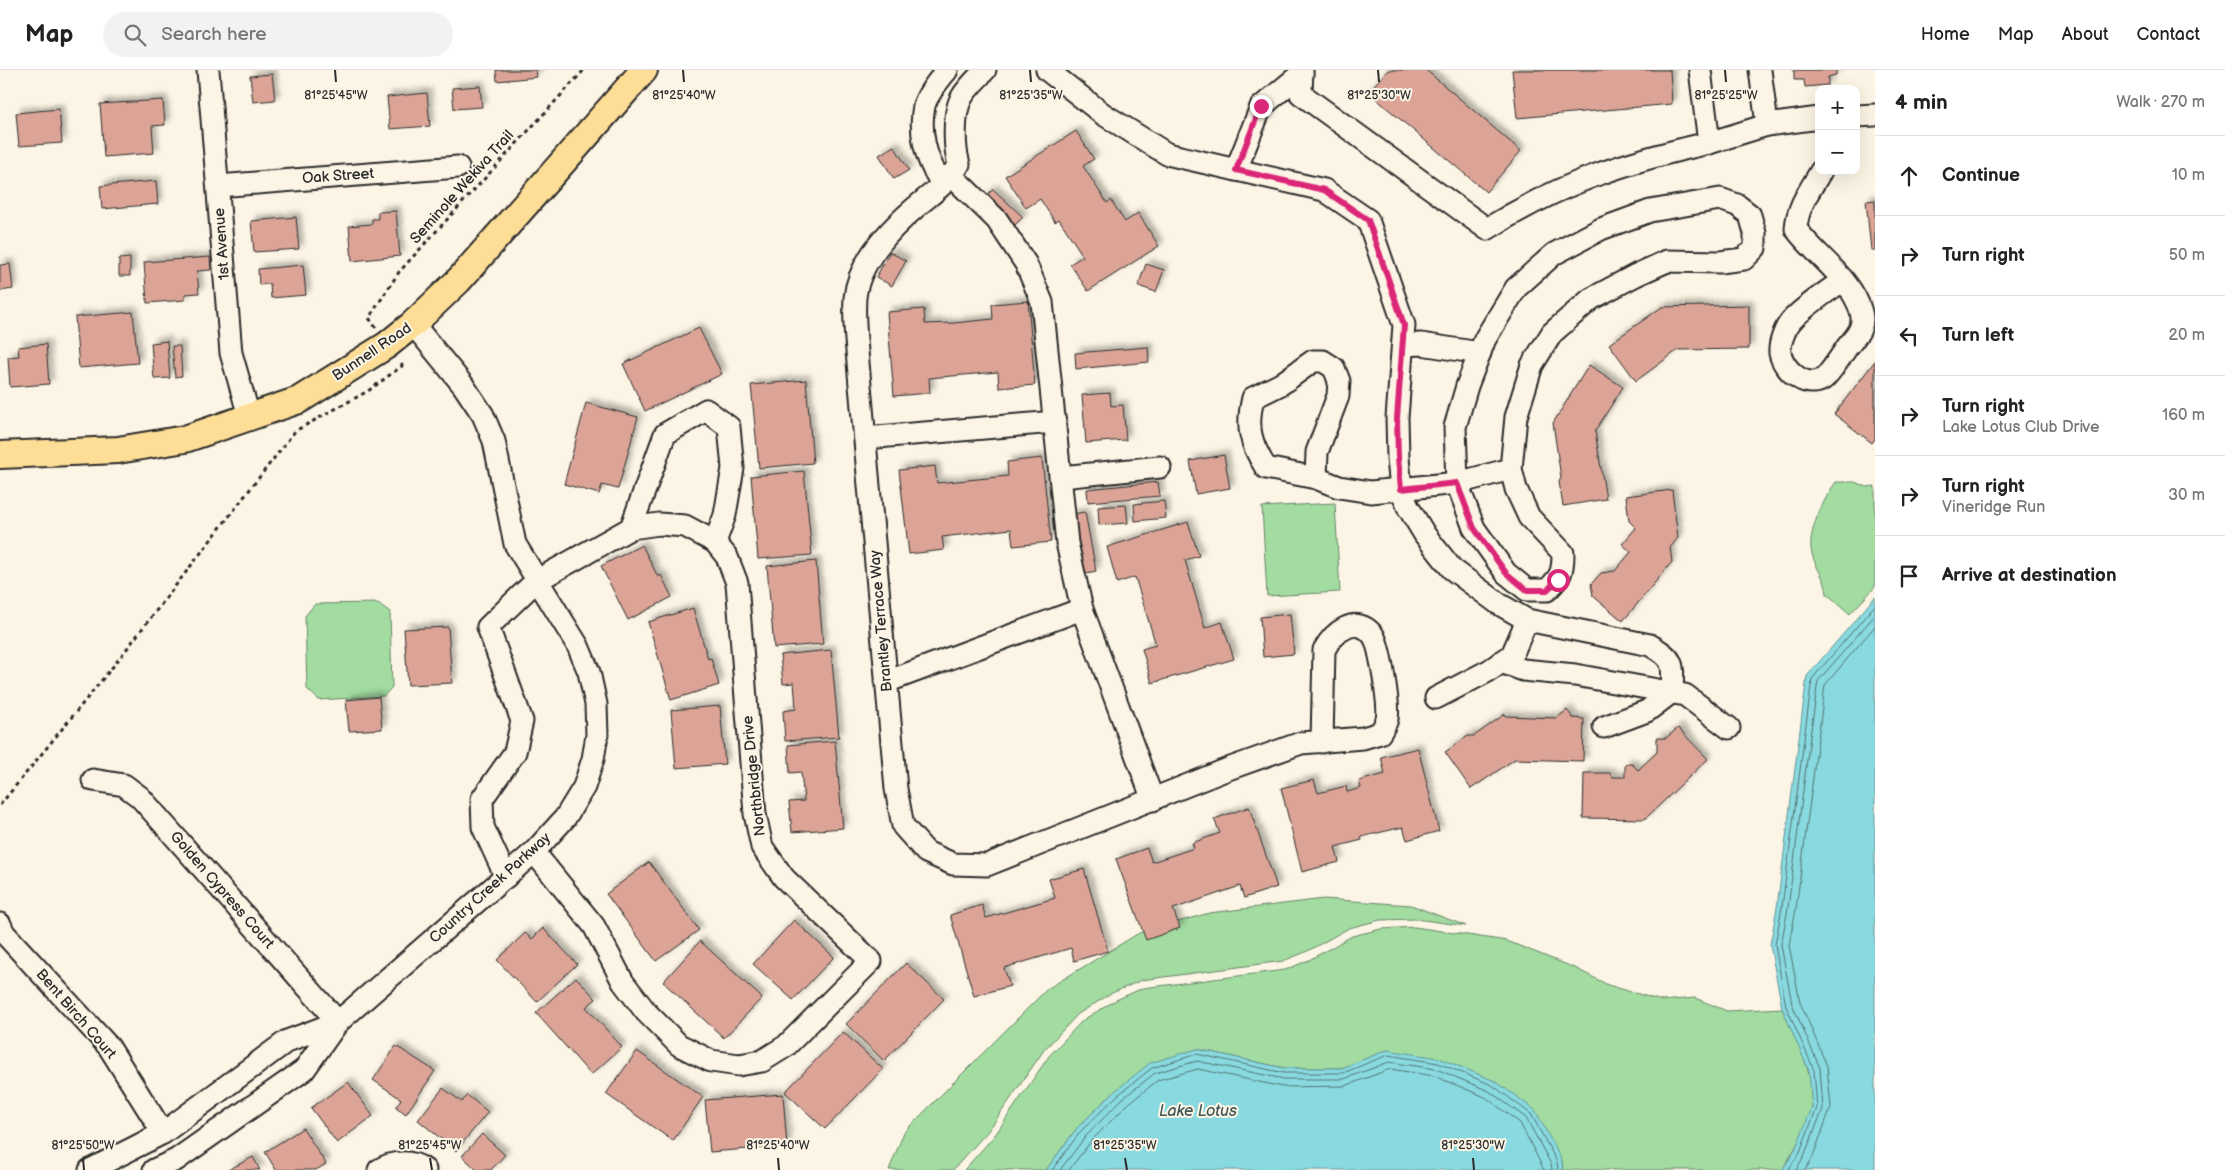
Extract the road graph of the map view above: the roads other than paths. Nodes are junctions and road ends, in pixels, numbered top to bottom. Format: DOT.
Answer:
graph roads {
  1 [pos="208,70"];
  2 [pos="644,70"];
  3 [pos="947,70"];
  4 [pos="985,70"];
  5 [pos="1047,70"];
  6 [pos="1700,70"];
  7 [pos="1760,70"];
  8 [pos="1302,72"];
  9 [pos="1875,115"];
  10 [pos="1860,116"];
  11 [pos="1815,119"];
  12 [pos="1767,126"];
  13 [pos="1709,143"];
  14 [pos="458,167"];
  15 [pos="1236,170"];
  16 [pos="1819,175"];
  17 [pos="952,176"];
  18 [pos="218,186"];
  19 [pos="1842,281"];
  20 [pos="413,324"];
  21 [pos="1402,344"];
  22 [pos="1480,352"];
  23 [pos="249,416"];
  24 [pos="1055,422"];
  25 [pos="865,438"];
  26 [pos="0,455"];
  27 [pos="1160,467"];
  28 [pos="1511,469"];
  29 [pos="1061,477"];
  30 [pos="1316,478"];
  31 [pos="1457,483"];
  32 [pos="1401,489"];
  33 [pos="631,528"];
  34 [pos="714,542"];
  35 [pos="536,581"];
  36 [pos="1082,608"];
  37 [pos="1528,620"];
  38 [pos="1501,662"];
  39 [pos="886,682"];
  40 [pos="1672,692"];
  41 [pos="1436,698"];
  42 [pos="1604,726"];
  43 [pos="1729,728"];
  44 [pos="1322,742"];
  45 [pos="93,780"];
  46 [pos="1153,800"];
  47 [pos="534,852"];
  48 [pos="506,876"];
  49 [pos="0,924"];
  50 [pos="338,1022"];
  51 [pos="162,1133"];
  52 [pos="90,1170"];
  53 [pos="154,1170"];
  54 [pos="379,1170"];
  55 [pos="425,1170"];
  1 -- 18 [label="street, 1st Avenue"];
  2 -- 20 [label="main road, Bunnell Road"];
  3 -- 17 [label="street"];
  4 -- 17 [label="street"];
  5 -- 15 [label="street"];
  6 -- 13 [label="street"];
  7 -- 12 [label="street"];
  8 -- 13 [label="street"];
  8 -- 15 [label="street"];
  9 -- 10 [label="street"];
  11 -- 12 [label="street"];
  12 -- 13 [label="street"];
  14 -- 18 [label="street, Oak Street"];
  15 -- 21 [label="street"];
  16 -- 19 [label="street"];
  17 -- 24 [label="street"];
  17 -- 25 [label="street, Brantley Terrace Way"];
  18 -- 23 [label="street, 1st Avenue"];
  19 -- 19 [label="street"];
  20 -- 23 [label="main road, Bunnell Road"];
  20 -- 35 [label="street, Country Creek Parkway"];
  21 -- 22 [label="street"];
  21 -- 32 [label="street"];
  22 -- 28 [label="street"];
  22 -- 31 [label="street"];
  23 -- 26 [label="main road, Bunnell Road"];
  24 -- 25 [label="street"];
  24 -- 29 [label="street"];
  25 -- 39 [label="street, Brantley Terrace Way"];
  27 -- 29 [label="street"];
  28 -- 31 [label="street"];
  28 -- 31 [label="street"];
  29 -- 36 [label="street"];
  30 -- 30 [label="street"];
  30 -- 32 [label="street"];
  31 -- 32 [label="street"];
  32 -- 37 [label="street"];
  33 -- 34 [label="street, Northbridge Drive"];
  33 -- 34 [label="street"];
  33 -- 35 [label="street, Northbridge Drive"];
  34 -- 47 [label="street, Northbridge Drive"];
  35 -- 47 [label="street, Country Creek Parkway"];
  35 -- 48 [label="street, Northbridge Drive"];
  36 -- 39 [label="street"];
  36 -- 46 [label="street"];
  37 -- 38 [label="street"];
  37 -- 40 [label="street"];
  38 -- 40 [label="street"];
  38 -- 41 [label="street"];
  39 -- 46 [label="street, Brantley Terrace Way"];
  40 -- 42 [label="street"];
  40 -- 43 [label="street"];
  44 -- 44 [label="street, Brantley Terrace Way"];
  44 -- 46 [label="street, Brantley Terrace Way"];
  45 -- 50 [label="street, Golden Cypress Court"];
  47 -- 48 [label="street, Country Creek Parkway"];
  48 -- 50 [label="street, Country Creek Parkway"];
  49 -- 51 [label="street, Bent Birch Court"];
  50 -- 51 [label="street, Country Creek Parkway"];
  50 -- 53 [label="street, Country Creek Parkway"];
  51 -- 52 [label="street, Country Creek Parkway"];
  54 -- 55 [label="street"];
}
